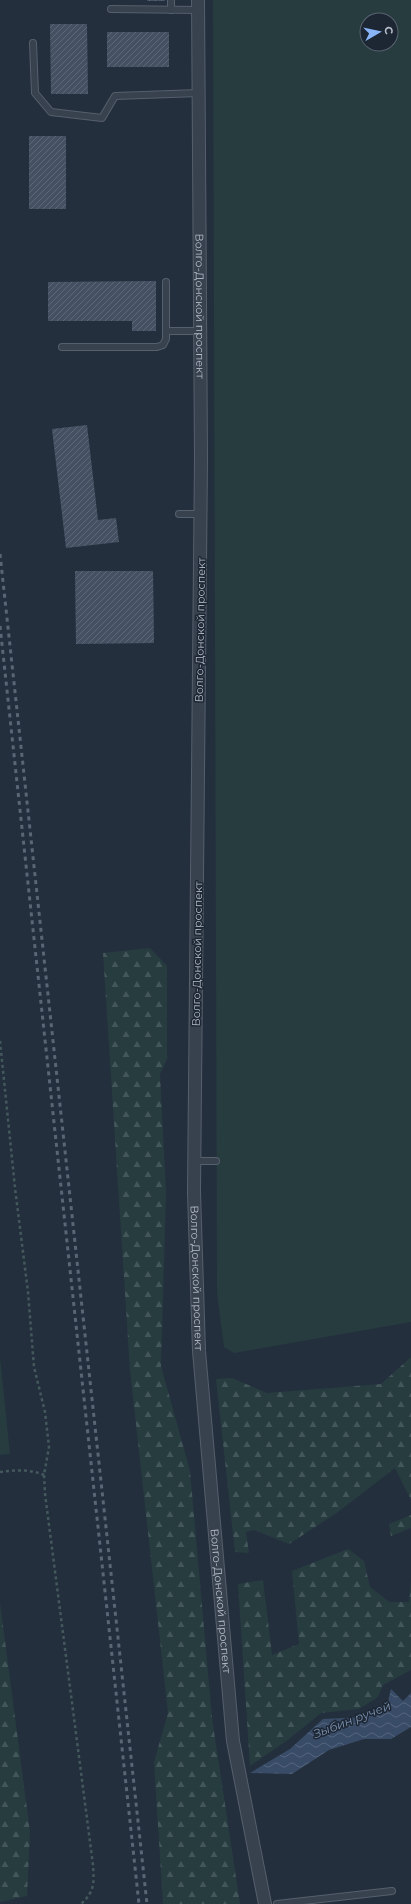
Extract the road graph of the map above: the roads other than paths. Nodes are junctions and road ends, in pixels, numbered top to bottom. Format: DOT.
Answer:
graph roads {
  1 [pos="171,0"];
  2 [pos="198,5"];
  3 [pos="111,9"];
  4 [pos="171,10"];
  5 [pos="33,43"];
  6 [pos="200,93"];
  7 [pos="166,282"];
  8 [pos="166,331"];
  9 [pos="201,331"];
  10 [pos="62,347"];
  11 [pos="179,514"];
  12 [pos="201,514"];
  13 [pos="195,1161"];
  14 [pos="216,1161"];
  15 [pos="392,1891"];
  16 [pos="265,1904"];
  17 [pos="277,1904"];
  1 -- 4 [label="lane"];
  2 -- 4 [label="lane"];
  2 -- 6 [label="street, Волго-Донской проспект"];
  3 -- 4 [label="lane"];
  5 -- 6 [label="lane"];
  6 -- 9 [label="street, Волго-Донской проспект"];
  7 -- 8 [label="lane"];
  8 -- 9 [label="lane"];
  8 -- 10 [label="lane"];
  9 -- 12 [label="street, Волго-Донской проспект"];
  11 -- 12 [label="lane"];
  12 -- 13 [label="street, Волго-Донской проспект"];
  13 -- 14 [label="lane"];
  13 -- 16 [label="street, Волго-Донской проспект"];
  15 -- 17 [label="lane"];
}
